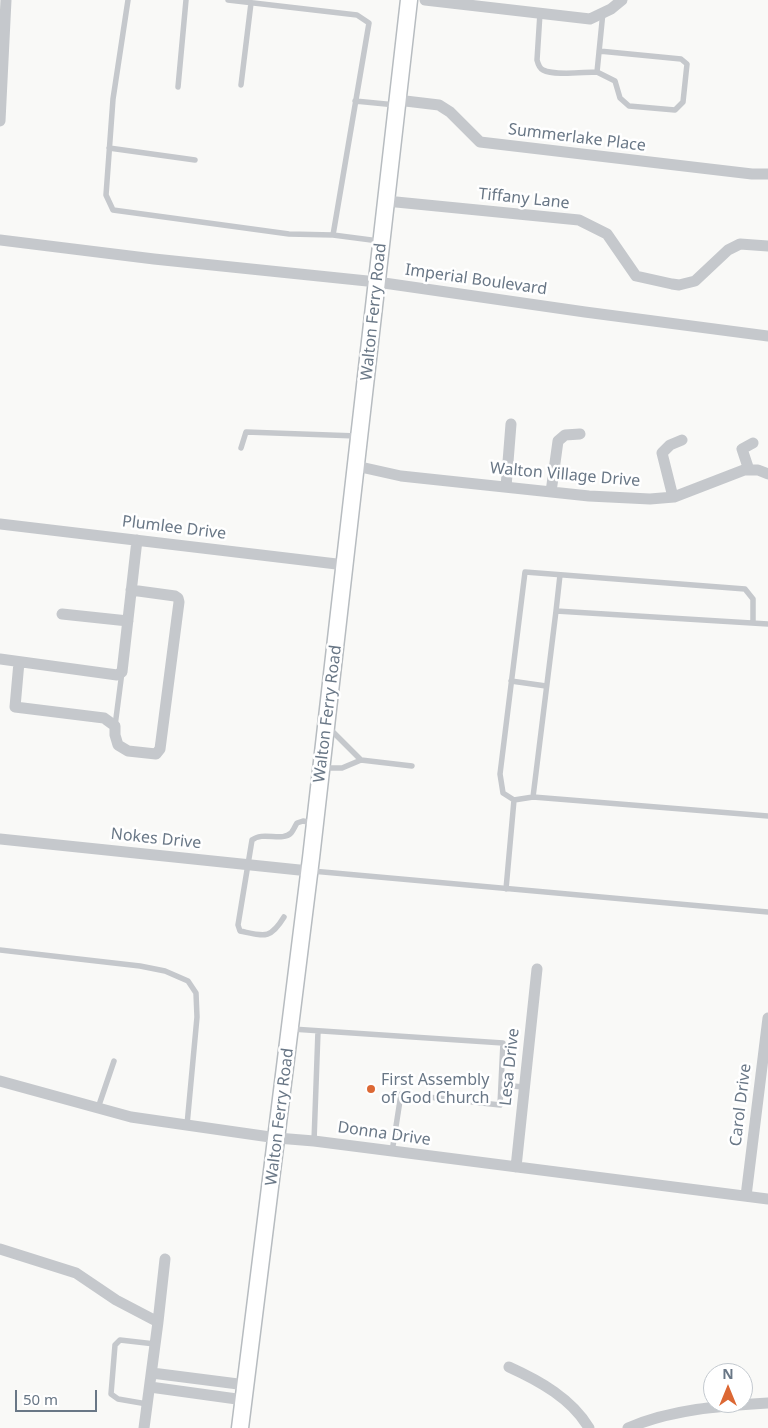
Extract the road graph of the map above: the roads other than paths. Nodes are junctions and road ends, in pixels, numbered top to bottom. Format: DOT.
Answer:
graph roads {
  1 [pos="6,0"];
  2 [pos="128,0"];
  3 [pos="186,0"];
  4 [pos="228,0"];
  5 [pos="409,0"];
  6 [pos="425,0"];
  7 [pos="622,0"];
  8 [pos="251,3"];
  9 [pos="603,12"];
  10 [pos="540,13"];
  11 [pos="599,51"];
  12 [pos="597,72"];
  13 [pos="241,85"];
  14 [pos="178,87"];
  15 [pos="355,101"];
  16 [pos="397,103"];
  17 [pos="0,121"];
  18 [pos="110,148"];
  19 [pos="195,160"];
  20 [pos="768,174"];
  21 [pos="386,201"];
  22 [pos="333,235"];
  23 [pos="0,240"];
  24 [pos="382,242"];
  25 [pos="768,246"];
  26 [pos="377,282"];
  27 [pos="768,336"];
  28 [pos="511,424"];
  29 [pos="580,434"];
  30 [pos="360,437"];
  31 [pos="682,440"];
  32 [pos="753,443"];
  33 [pos="241,448"];
  34 [pos="356,466"];
  35 [pos="749,470"];
  36 [pos="768,474"];
  37 [pos="506,487"];
  38 [pos="551,492"];
  39 [pos="673,497"];
  40 [pos="0,524"];
  41 [pos="137,540"];
  42 [pos="345,565"];
  43 [pos="560,575"];
  44 [pos="132,590"];
  45 [pos="556,611"];
  46 [pos="62,614"];
  47 [pos="128,622"];
  48 [pos="753,623"];
  49 [pos="768,624"];
  50 [pos="0,659"];
  51 [pos="19,662"];
  52 [pos="122,672"];
  53 [pos="511,681"];
  54 [pos="546,686"];
  55 [pos="115,726"];
  56 [pos="326,726"];
  57 [pos="361,760"];
  58 [pos="412,766"];
  59 [pos="322,768"];
  60 [pos="533,797"];
  61 [pos="514,800"];
  62 [pos="768,816"];
  63 [pos="315,823"];
  64 [pos="0,839"];
  65 [pos="247,864"];
  66 [pos="309,871"];
  67 [pos="506,889"];
  68 [pos="768,912"];
  69 [pos="284,917"];
  70 [pos="0,950"];
  71 [pos="537,969"];
  72 [pos="768,1018"];
  73 [pos="290,1029"];
  74 [pos="318,1031"];
  75 [pos="114,1061"];
  76 [pos="0,1081"];
  77 [pos="501,1085"];
  78 [pos="524,1087"];
  79 [pos="98,1108"];
  80 [pos="187,1125"];
  81 [pos="277,1138"];
  82 [pos="314,1141"];
  83 [pos="392,1152"];
  84 [pos="516,1168"];
  85 [pos="746,1196"];
  86 [pos="768,1199"];
  87 [pos="0,1249"];
  88 [pos="166,1259"];
  89 [pos="158,1322"];
  90 [pos="155,1344"];
  91 [pos="509,1367"];
  92 [pos="152,1372"];
  93 [pos="150,1387"];
  94 [pos="245,1393"];
  95 [pos="768,1403"];
  96 [pos="147,1404"];
  97 [pos="144,1428"];
  98 [pos="240,1428"];
  99 [pos="589,1428"];
  100 [pos="628,1428"];
  1 -- 17 [label="street"];
  2 -- 18 [label="lane"];
  3 -- 14 [label="lane"];
  4 -- 8 [label="lane"];
  5 -- 16 [label="street, Walton Ferry Road"];
  6 -- 10 [label="street"];
  7 -- 9 [label="street"];
  8 -- 13 [label="lane"];
  8 -- 15 [label="lane"];
  9 -- 10 [label="street"];
  9 -- 11 [label="lane"];
  10 -- 12 [label="lane"];
  11 -- 12 [label="lane"];
  11 -- 12 [label="lane"];
  15 -- 16 [label="lane"];
  15 -- 22 [label="lane"];
  16 -- 20 [label="street, Summerlake Place"];
  16 -- 21 [label="street, Walton Ferry Road"];
  18 -- 19 [label="lane"];
  18 -- 22 [label="lane"];
  21 -- 24 [label="street, Walton Ferry Road"];
  21 -- 25 [label="street, Tiffany Lane"];
  22 -- 24 [label="lane"];
  23 -- 26 [label="street, Imperial Boulevard"];
  24 -- 26 [label="street, Walton Ferry Road"];
  26 -- 27 [label="street, Imperial Boulevard"];
  26 -- 30 [label="street, Walton Ferry Road"];
  28 -- 37 [label="street"];
  29 -- 38 [label="street"];
  30 -- 33 [label="lane"];
  30 -- 34 [label="street, Walton Ferry Road"];
  31 -- 39 [label="street"];
  32 -- 35 [label="street"];
  34 -- 37 [label="street, Walton Village Drive"];
  34 -- 42 [label="street, Walton Ferry Road"];
  35 -- 36 [label="street, Walton Village Drive"];
  35 -- 39 [label="street, Walton Village Drive"];
  37 -- 38 [label="street, Walton Village Drive"];
  38 -- 39 [label="street, Walton Village Drive"];
  40 -- 41 [label="street, Plumlee Drive"];
  41 -- 42 [label="street, Plumlee Drive"];
  41 -- 44 [label="street"];
  42 -- 56 [label="street, Walton Ferry Road"];
  43 -- 45 [label="lane"];
  43 -- 48 [label="lane"];
  43 -- 53 [label="lane"];
  44 -- 47 [label="street"];
  44 -- 55 [label="street"];
  45 -- 48 [label="lane"];
  45 -- 54 [label="lane"];
  46 -- 47 [label="street"];
  47 -- 52 [label="street"];
  48 -- 49 [label="lane"];
  50 -- 51 [label="street"];
  51 -- 52 [label="street"];
  51 -- 55 [label="street"];
  52 -- 55 [label="lane"];
  53 -- 54 [label="lane"];
  53 -- 61 [label="lane"];
  54 -- 60 [label="lane"];
  56 -- 57 [label="lane"];
  56 -- 59 [label="street, Walton Ferry Road"];
  57 -- 58 [label="lane"];
  57 -- 59 [label="lane"];
  59 -- 63 [label="street, Walton Ferry Road"];
  60 -- 61 [label="lane"];
  60 -- 62 [label="lane"];
  61 -- 67 [label="lane"];
  63 -- 65 [label="lane"];
  63 -- 66 [label="street, Walton Ferry Road"];
  64 -- 65 [label="street, Nokes Drive"];
  65 -- 66 [label="street, Nokes Drive"];
  65 -- 69 [label="lane"];
  66 -- 67 [label="lane"];
  66 -- 73 [label="street, Walton Ferry Road"];
  67 -- 68 [label="lane"];
  70 -- 80 [label="lane"];
  71 -- 78 [label="street, Lesa Drive"];
  72 -- 85 [label="street, Carol Drive"];
  73 -- 74 [label="lane"];
  73 -- 81 [label="street, Walton Ferry Road"];
  74 -- 77 [label="lane"];
  74 -- 82 [label="lane"];
  75 -- 79 [label="lane"];
  76 -- 79 [label="street, Donna Drive"];
  77 -- 78 [label="lane"];
  77 -- 83 [label="lane"];
  78 -- 84 [label="street, Lesa Drive"];
  79 -- 80 [label="street, Donna Drive"];
  80 -- 81 [label="street, Donna Drive"];
  81 -- 82 [label="street, Donna Drive"];
  81 -- 94 [label="street, Walton Ferry Road"];
  82 -- 83 [label="street, Donna Drive"];
  83 -- 84 [label="street, Donna Drive"];
  84 -- 85 [label="street, Donna Drive"];
  85 -- 86 [label="street, Donna Drive"];
  87 -- 89 [label="street"];
  88 -- 89 [label="street"];
  89 -- 90 [label="street"];
  90 -- 92 [label="street"];
  90 -- 96 [label="lane"];
  91 -- 99 [label="street"];
  92 -- 93 [label="street"];
  92 -- 94 [label="street"];
  93 -- 94 [label="street"];
  93 -- 96 [label="street"];
  94 -- 98 [label="street, Walton Ferry Road"];
  95 -- 100 [label="street"];
  96 -- 97 [label="street"];
}
